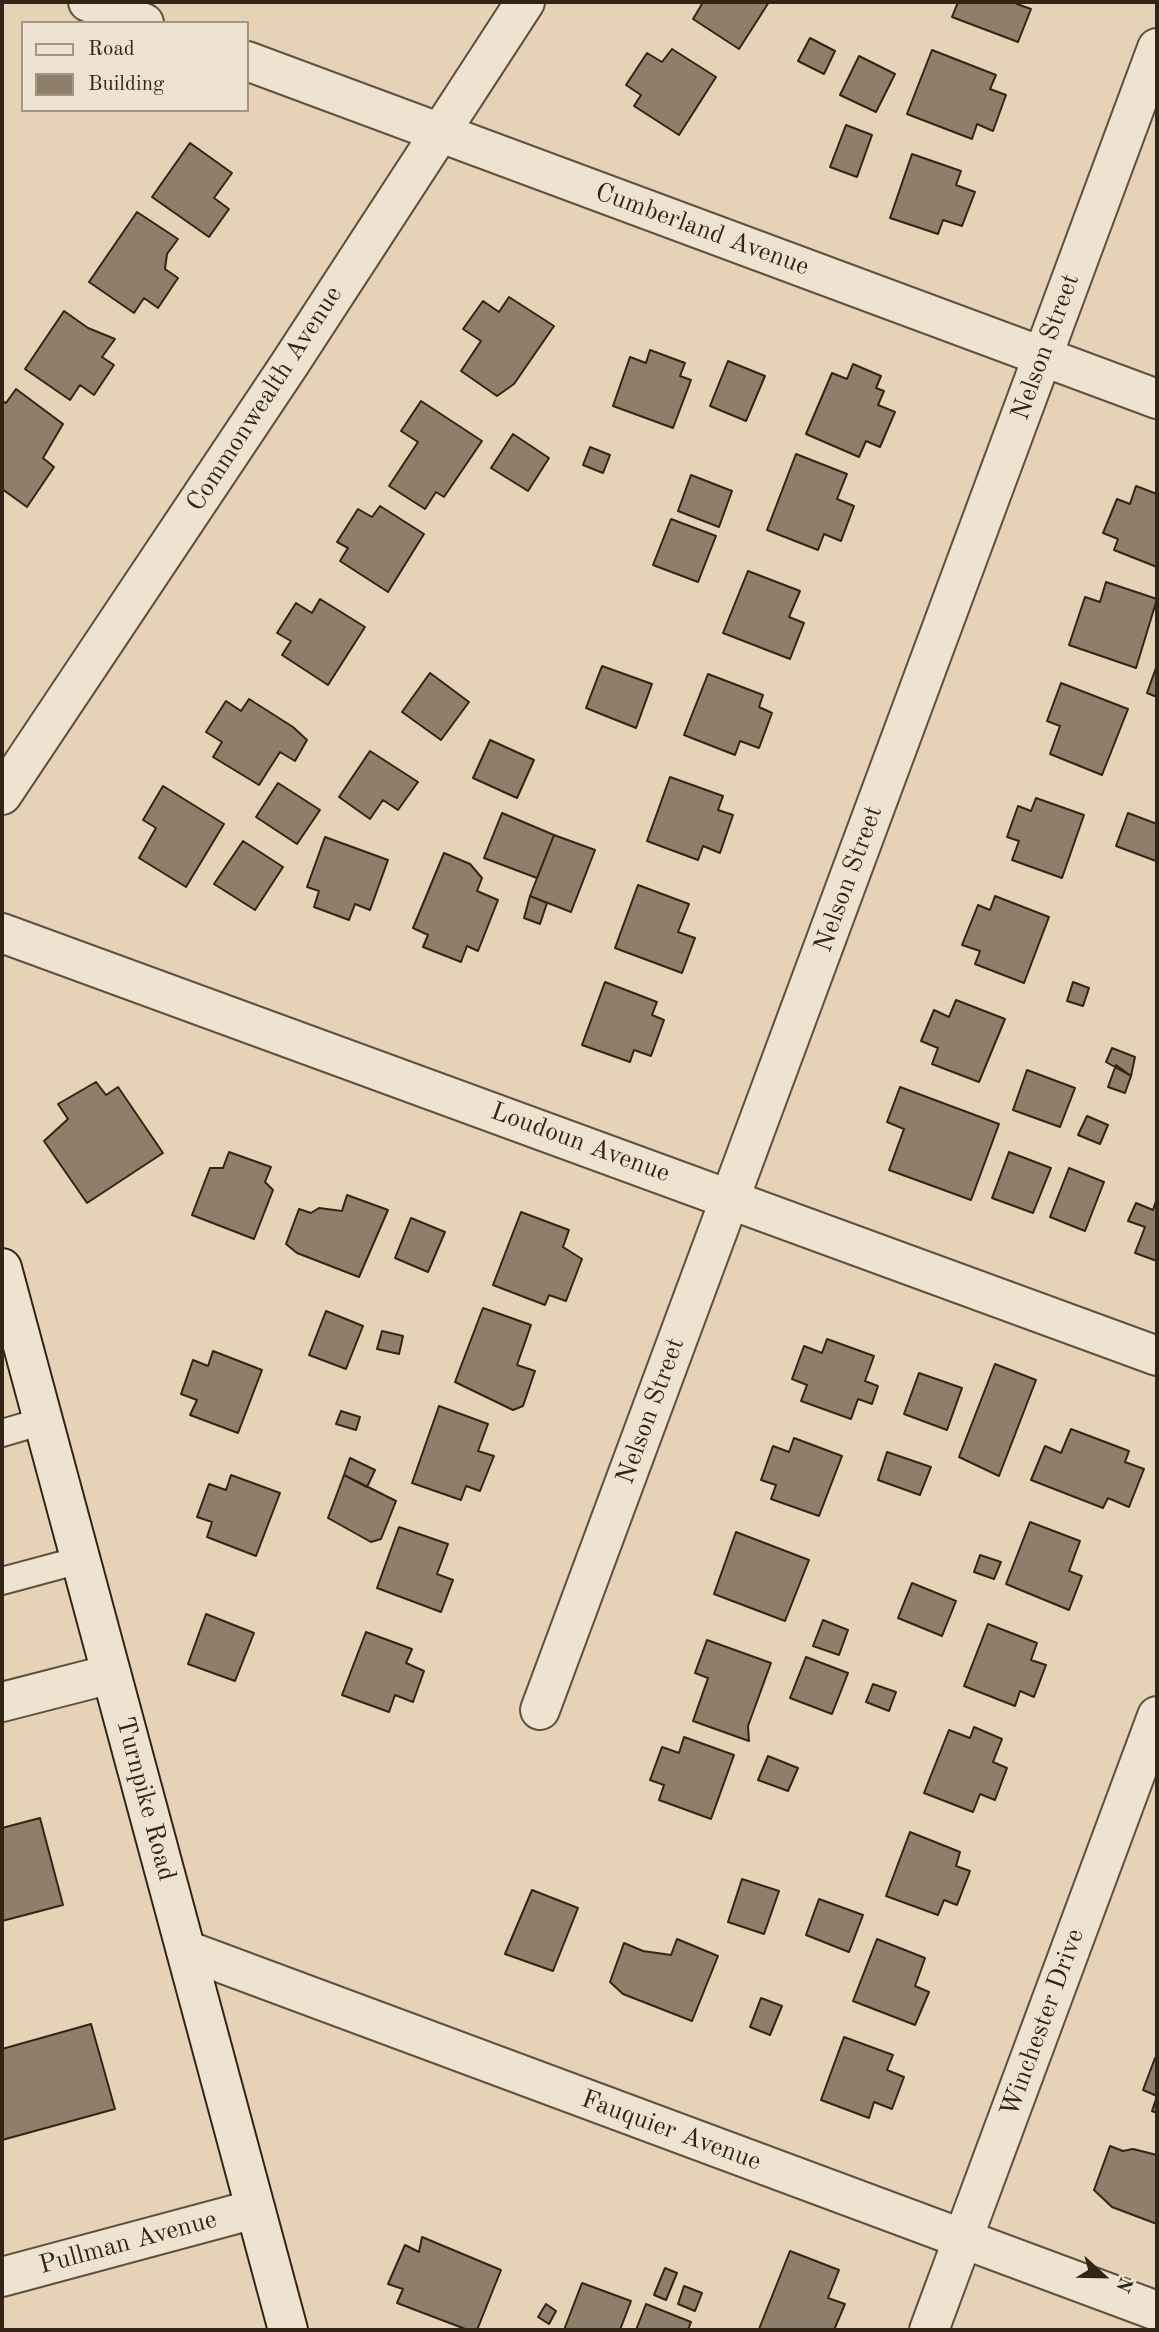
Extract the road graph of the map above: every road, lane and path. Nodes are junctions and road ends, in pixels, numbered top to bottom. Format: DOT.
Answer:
graph roads {
  1 [pos="88,2"];
  2 [pos="525,2"];
  3 [pos="139,21"];
  4 [pos="1157,48"];
  5 [pos="248,61"];
  6 [pos="440,133"];
  7 [pos="1042,356"];
  8 [pos="1157,399"];
  9 [pos="2,795"];
  10 [pos="2,933"];
  11 [pos="731,1197"];
  12 [pos="2,1268"];
  13 [pos="1157,1356"];
  14 [pos="43,1421"];
  15 [pos="2,1433"];
  16 [pos="80,1560"];
  17 [pos="2,1581"];
  18 [pos="111,1674"];
  19 [pos="2,1702"];
  20 [pos="540,1710"];
  21 [pos="1157,1716"];
  22 [pos="186,1950"];
  23 [pos="255,2209"];
  24 [pos="963,2239"];
  25 [pos="2,2277"];
  26 [pos="1157,2311"];
  27 [pos="288,2330"];
  28 [pos="929,2330"];
  1 -- 3 [label="street"];
  2 -- 6 [label="street, Commonwealth Avenue"];
  4 -- 7 [label="street, Nelson Street"];
  5 -- 6 [label="street, Cumberland Avenue"];
  6 -- 7 [label="street, Cumberland Avenue"];
  6 -- 9 [label="street, Commonwealth Avenue"];
  7 -- 8 [label="street, Cumberland Avenue"];
  7 -- 11 [label="street, Nelson Street"];
  10 -- 11 [label="street, Loudoun Avenue"];
  11 -- 13 [label="street, Loudoun Avenue"];
  11 -- 20 [label="street, Nelson Street"];
  12 -- 14 [label="street, Turnpike Road"];
  14 -- 15 [label="lane"];
  14 -- 16 [label="street, Turnpike Road"];
  16 -- 17 [label="lane"];
  16 -- 18 [label="street, Turnpike Road"];
  18 -- 19 [label="street"];
  18 -- 22 [label="street, Turnpike Road"];
  21 -- 24 [label="street, Winchester Drive"];
  22 -- 23 [label="street, Turnpike Road"];
  22 -- 24 [label="street, Fauquier Avenue"];
  23 -- 25 [label="street, Pullman Avenue"];
  23 -- 27 [label="street, Turnpike Road"];
  24 -- 26 [label="street, Fauquier Avenue"];
  24 -- 28 [label="street, Winchester Drive"];
}
